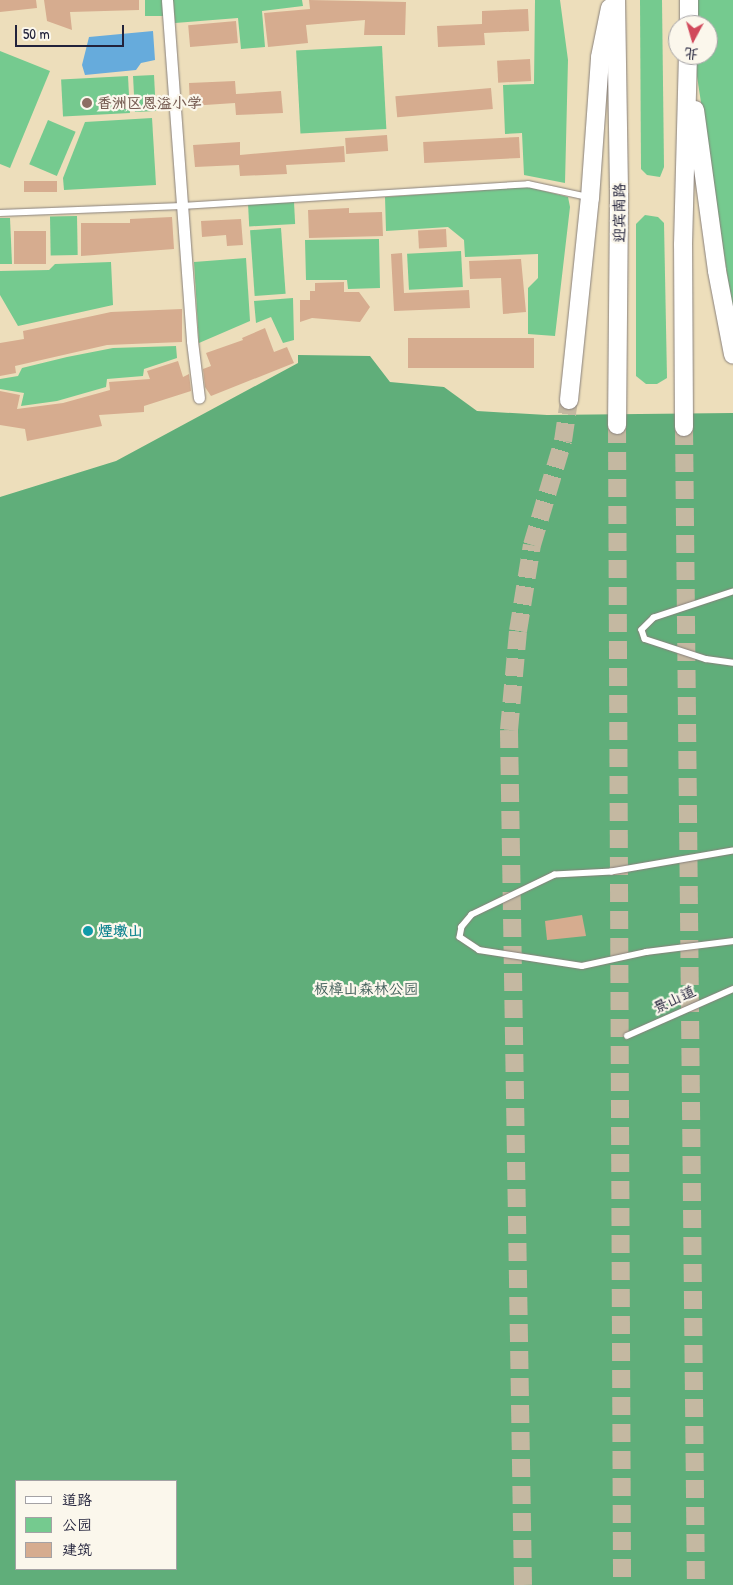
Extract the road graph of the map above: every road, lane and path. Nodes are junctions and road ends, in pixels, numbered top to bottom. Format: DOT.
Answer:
graph roads {
  1 [pos="167,0"];
  2 [pos="612,0"];
  3 [pos="616,0"];
  4 [pos="689,0"];
  5 [pos="689,15"];
  6 [pos="688,65"];
  7 [pos="689,65"];
  8 [pos="590,198"];
  9 [pos="182,206"];
  10 [pos="0,213"];
  11 [pos="733,354"];
  12 [pos="199,398"];
  13 [pos="569,400"];
  14 [pos="616,426"];
  15 [pos="684,427"];
  16 [pos="733,592"];
  17 [pos="733,663"];
  18 [pos="733,851"];
  19 [pos="733,941"];
  20 [pos="733,988"];
  21 [pos="627,1036"];
  1 -- 9 [label="street"];
  2 -- 8 [label="main road"];
  3 -- 14 [label="main road, 迎宾南路"];
  4 -- 5 [label="main road"];
  6 -- 15 [label="main road"];
  7 -- 11 [label="main road"];
  8 -- 9 [label="lane"];
  8 -- 13 [label="main road"];
  9 -- 10 [label="lane"];
  9 -- 12 [label="street"];
  16 -- 17 [label="lane"];
  18 -- 19 [label="lane"];
  20 -- 21 [label="lane, 景山道"];
}
